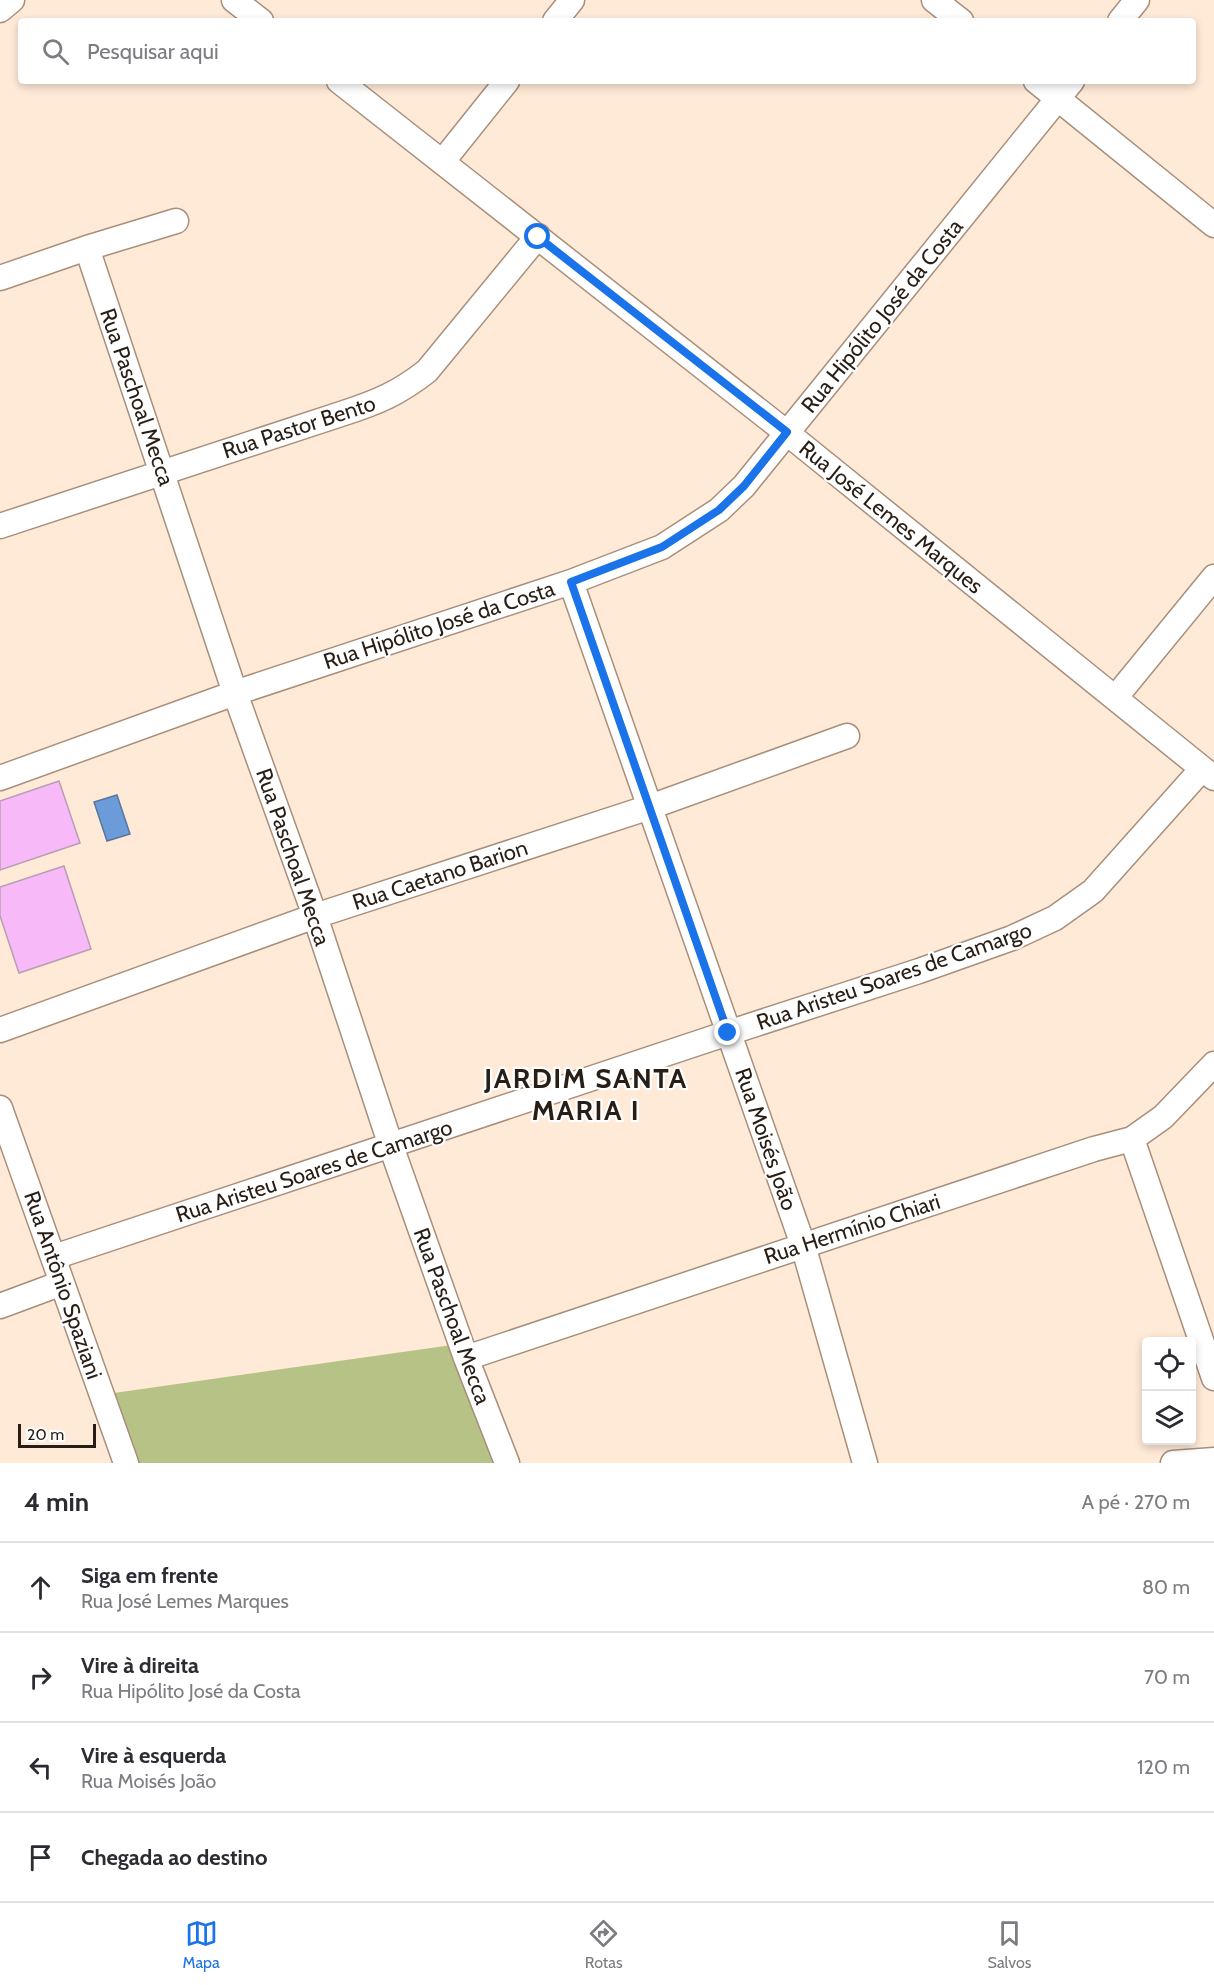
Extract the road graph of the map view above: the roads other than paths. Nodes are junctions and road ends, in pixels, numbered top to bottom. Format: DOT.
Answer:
graph roads {
  1 [pos="12,0"];
  2 [pos="234,0"];
  3 [pos="572,0"];
  4 [pos="934,0"];
  5 [pos="1137,0"];
  6 [pos="0,10"];
  7 [pos="257,18"];
  8 [pos="557,18"];
  9 [pos="957,18"];
  10 [pos="1122,18"];
  11 [pos="343,84"];
  12 [pos="505,84"];
  13 [pos="1046,84"];
  14 [pos="1065,90"];
  15 [pos="444,161"];
  16 [pos="176,221"];
  17 [pos="1214,225"];
  18 [pos="538,237"];
  19 [pos="87,248"];
  20 [pos="0,278"];
  21 [pos="787,432"];
  22 [pos="163,471"];
  23 [pos="0,526"];
  24 [pos="1214,577"];
  25 [pos="571,582"];
  26 [pos="235,693"];
  27 [pos="1115,698"];
  28 [pos="847,736"];
  29 [pos="1208,773"];
  30 [pos="0,778"];
  31 [pos="650,807"];
  32 [pos="315,916"];
  33 [pos="0,1030"];
  34 [pos="728,1033"];
  35 [pos="1214,1064"];
  36 [pos="0,1108"];
  37 [pos="1132,1139"];
  38 [pos="391,1146"];
  39 [pos="803,1245"];
  40 [pos="54,1257"];
  41 [pos="62,1283"];
  42 [pos="0,1306"];
  43 [pos="466,1358"];
  44 [pos="1214,1378"];
  45 [pos="1214,1460"];
  46 [pos="126,1463"];
  47 [pos="507,1463"];
  48 [pos="865,1463"];
  49 [pos="1173,1463"];
  1 -- 6 [label="street"];
  2 -- 7 [label="street"];
  3 -- 8 [label="street"];
  4 -- 9 [label="street"];
  5 -- 10 [label="street"];
  11 -- 15 [label="street, Rua José Lemes Marques"];
  12 -- 15 [label="street"];
  13 -- 14 [label="street"];
  14 -- 17 [label="street"];
  14 -- 21 [label="street, Rua Hipólito José da Costa"];
  15 -- 18 [label="street, Rua José Lemes Marques"];
  16 -- 19 [label="street"];
  18 -- 21 [label="street, Rua José Lemes Marques"];
  18 -- 22 [label="street, Rua Pastor Bento"];
  19 -- 20 [label="street"];
  19 -- 22 [label="street, Rua Paschoal Mecca"];
  21 -- 25 [label="street, Rua Hipólito José da Costa"];
  21 -- 27 [label="street, Rua José Lemes Marques"];
  22 -- 23 [label="street, Rua Pastor Bento"];
  22 -- 26 [label="street, Rua Paschoal Mecca"];
  24 -- 27 [label="street"];
  25 -- 26 [label="street, Rua Hipólito José da Costa"];
  25 -- 31 [label="street, Rua Moisés João"];
  26 -- 30 [label="street, Rua Hipólito José da Costa"];
  26 -- 32 [label="street, Rua Paschoal Mecca"];
  27 -- 29 [label="street, Rua José Lemes Marques"];
  28 -- 31 [label="street, Rua Caetano Barion"];
  29 -- 34 [label="street, Rua Aristeu Soares de Camargo"];
  31 -- 32 [label="street, Rua Caetano Barion"];
  31 -- 34 [label="street, Rua Moisés João"];
  32 -- 33 [label="street, Rua Caetano Barion"];
  32 -- 38 [label="street, Rua Paschoal Mecca"];
  34 -- 38 [label="street, Rua Aristeu Soares de Camargo"];
  34 -- 39 [label="street, Rua Moisés João"];
  35 -- 37 [label="street, Rua Hermínio Chiari"];
  36 -- 40 [label="street, Rua Antônio Spaziani"];
  37 -- 39 [label="street, Rua Hermínio Chiari"];
  37 -- 44 [label="street"];
  38 -- 40 [label="street, Rua Aristeu Soares de Camargo"];
  38 -- 43 [label="street, Rua Paschoal Mecca"];
  39 -- 43 [label="street, Rua Hermínio Chiari"];
  39 -- 48 [label="street, Rua Moisés João"];
  40 -- 41 [label="street, Rua Antônio Spaziani"];
  41 -- 42 [label="street"];
  41 -- 46 [label="street, Rua Antônio Spaziani"];
  43 -- 47 [label="street, Rua Paschoal Mecca"];
  45 -- 49 [label="street"];
}
